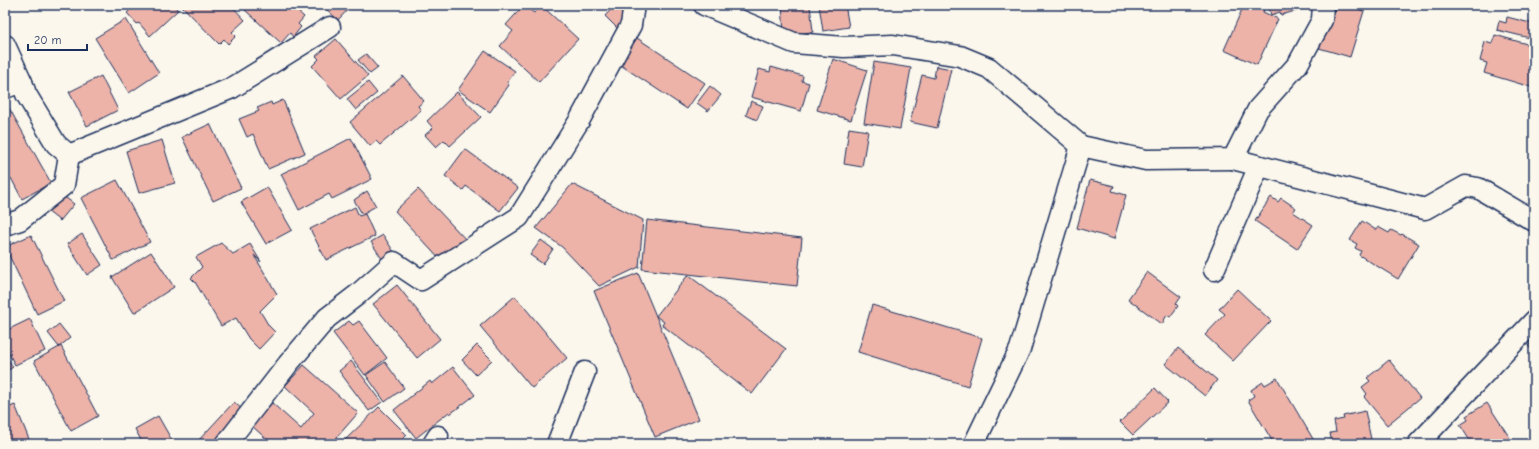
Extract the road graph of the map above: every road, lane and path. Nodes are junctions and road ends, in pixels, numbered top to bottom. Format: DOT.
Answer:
graph roads {
  1 [pos="634,5"];
  2 [pos="704,5"];
  3 [pos="1323,5"];
  4 [pos="330,27"];
  5 [pos="5,45"];
  6 [pos="13,85"];
  7 [pos="1081,146"];
  8 [pos="70,155"];
  9 [pos="1233,159"];
  10 [pos="1259,166"];
  11 [pos="1534,221"];
  12 [pos="5,225"];
  13 [pos="1214,270"];
  14 [pos="1534,320"];
  15 [pos="584,372"];
  16 [pos="226,444"];
  17 [pos="557,444"];
  18 [pos="974,444"];
  19 [pos="1418,444"];
  1 -- 16 [label="street"];
  2 -- 7 [label="street"];
  3 -- 9 [label="street"];
  4 -- 8 [label="street"];
  5 -- 6 [label="street"];
  6 -- 8 [label="street"];
  7 -- 9 [label="street"];
  7 -- 18 [label="street"];
  8 -- 12 [label="street"];
  9 -- 10 [label="street"];
  10 -- 11 [label="street"];
  10 -- 13 [label="street"];
  14 -- 19 [label="street"];
  15 -- 17 [label="street"];
}
